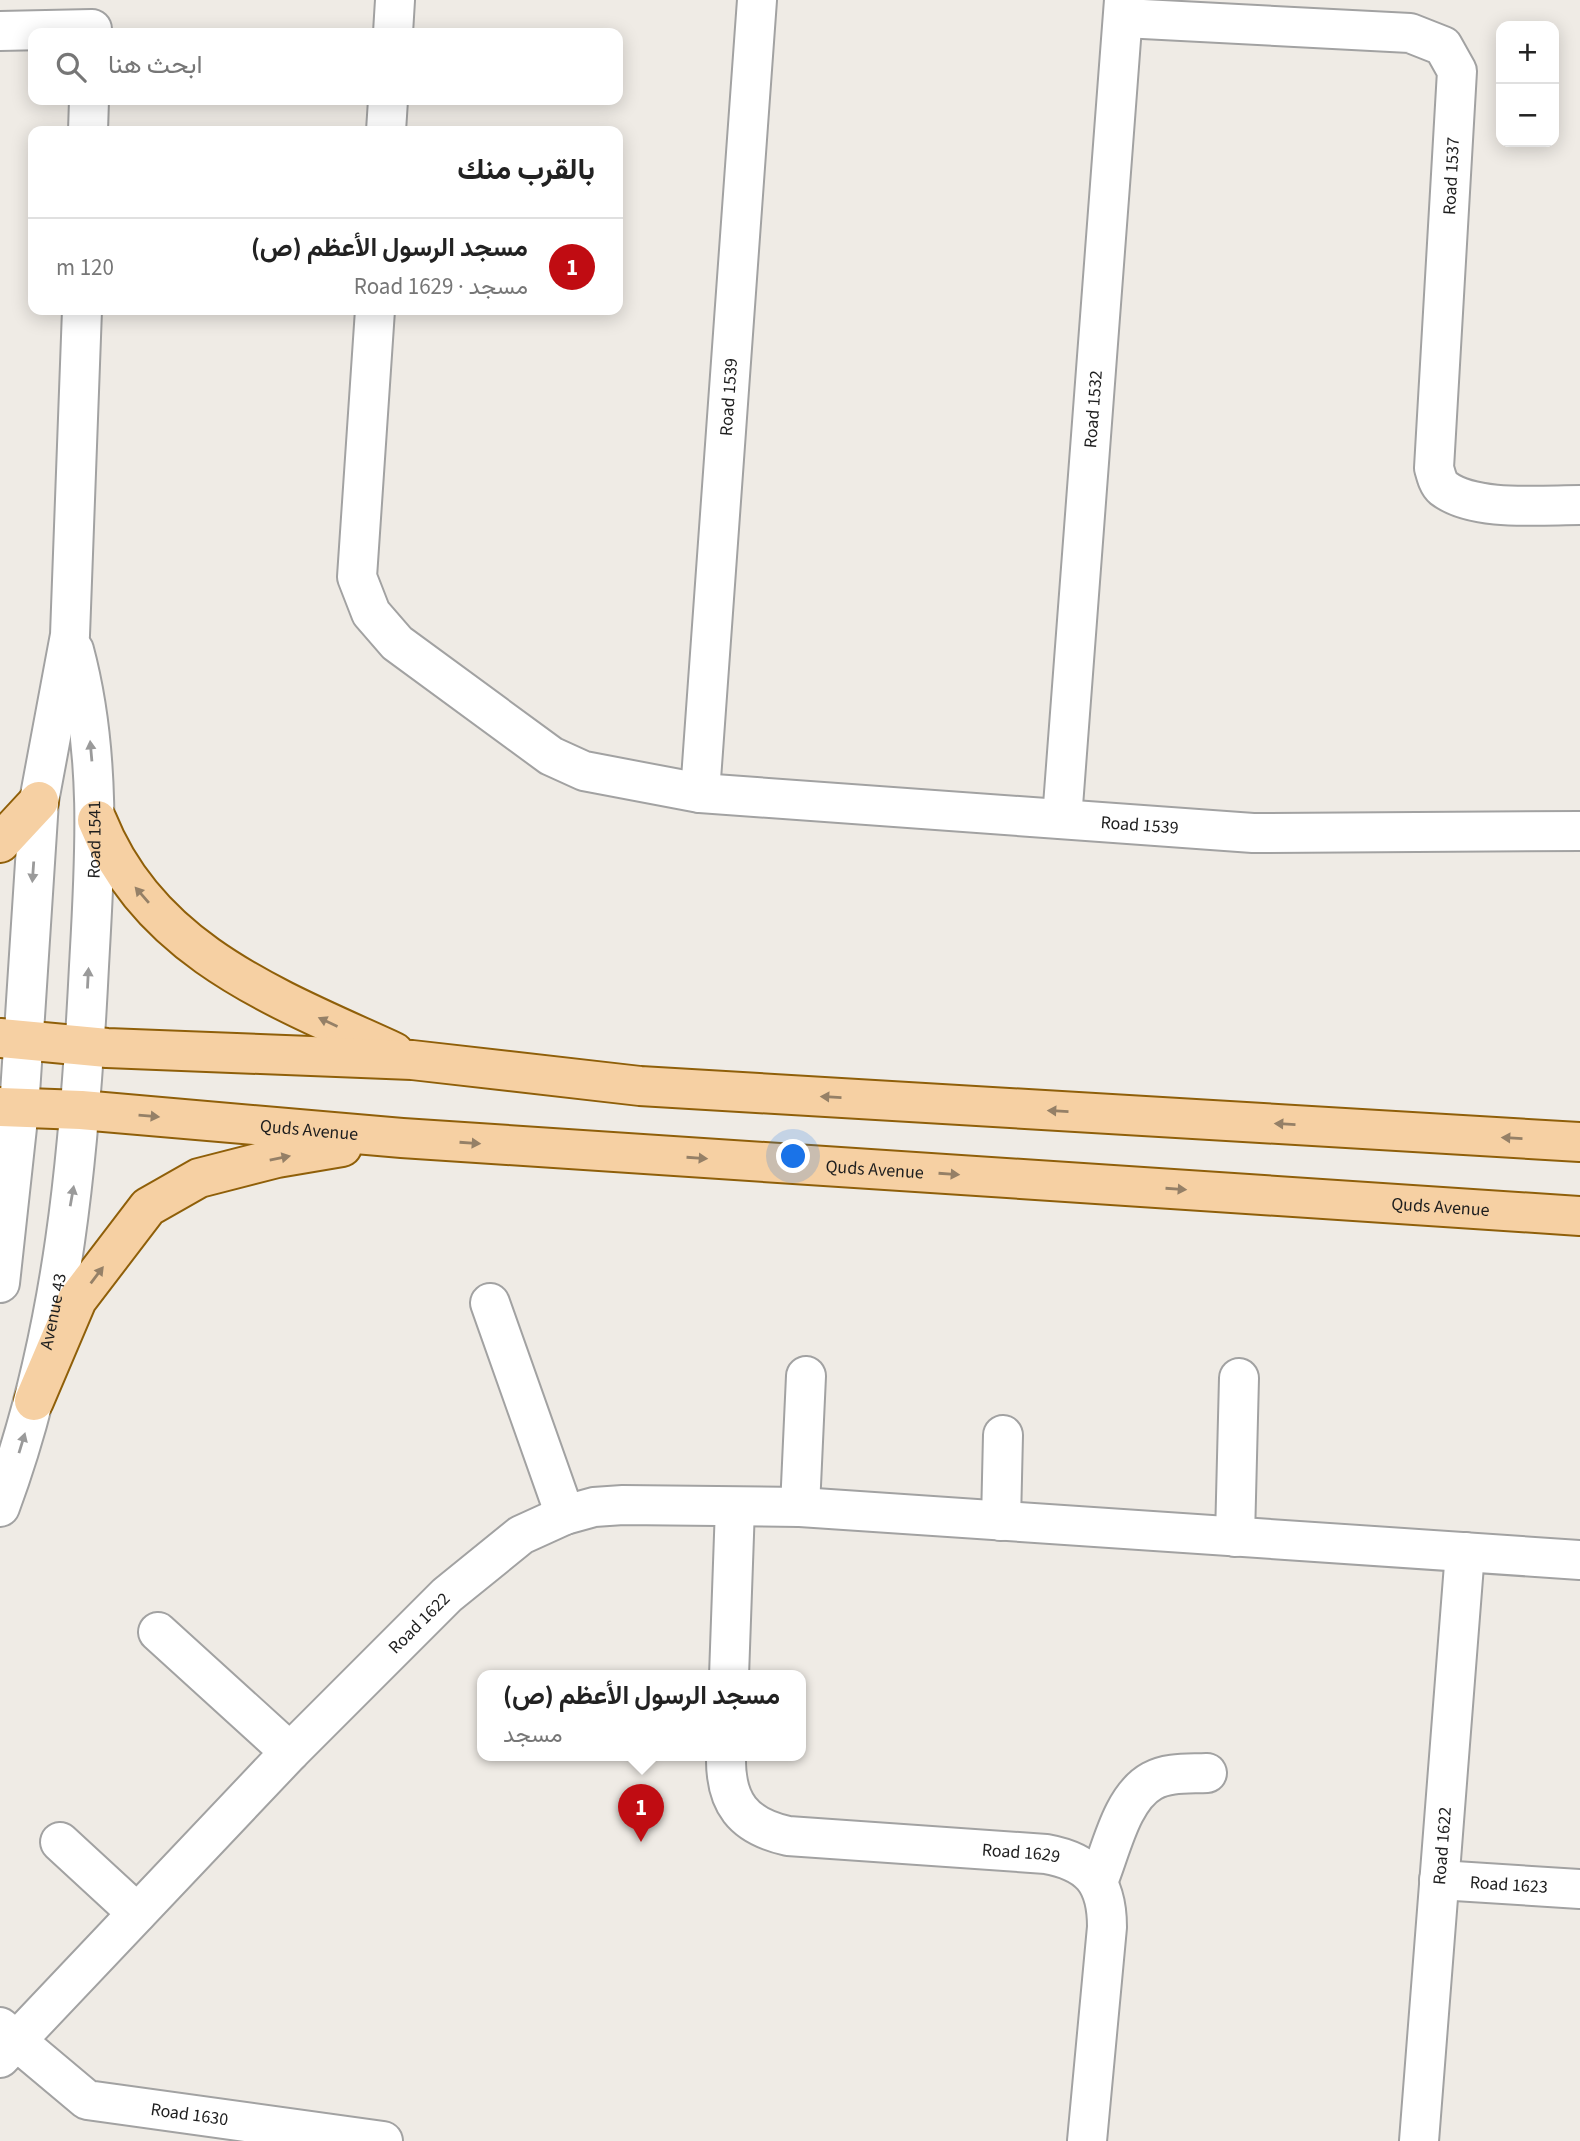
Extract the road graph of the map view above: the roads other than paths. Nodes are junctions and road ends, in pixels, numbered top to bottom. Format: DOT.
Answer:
graph roads {
  1 [pos="395,0"];
  2 [pos="757,0"];
  3 [pos="1124,9"];
  4 [pos="92,21"];
  5 [pos="393,28"];
  6 [pos="0,30"];
  7 [pos="89,105"];
  8 [pos="388,105"];
  9 [pos="88,126"];
  10 [pos="386,126"];
  11 [pos="82,315"];
  12 [pos="374,315"];
  13 [pos="1580,505"];
  14 [pos="70,635"];
  15 [pos="700,793"];
  16 [pos="39,801"];
  17 [pos="1062,819"];
  18 [pos="97,820"];
  19 [pos="1580,831"];
  20 [pos="0,843"];
  21 [pos="10,1039"];
  22 [pos="85,1046"];
  23 [pos="412,1060"];
  24 [pos="9,1108"];
  25 [pos="81,1110"];
  26 [pos="402,1138"];
  27 [pos="1580,1142"];
  28 [pos="1580,1216"];
  29 [pos="0,1283"];
  30 [pos="490,1303"];
  31 [pos="806,1376"];
  32 [pos="1239,1377"];
  33 [pos="34,1401"];
  34 [pos="1003,1435"];
  35 [pos="0,1507"];
  36 [pos="736,1507"];
  37 [pos="800,1507"];
  38 [pos="565,1515"];
  39 [pos="1001,1521"];
  40 [pos="1235,1537"];
  41 [pos="1465,1552"];
  42 [pos="1580,1560"];
  43 [pos="158,1632"];
  44 [pos="729,1670"];
  45 [pos="290,1752"];
  46 [pos="726,1761"];
  47 [pos="1207,1773"];
  48 [pos="60,1842"];
  49 [pos="1439,1880"];
  50 [pos="1098,1882"];
  51 [pos="1580,1889"];
  52 [pos="136,1913"];
  53 [pos="5,2042"];
  54 [pos="383,2141"];
  55 [pos="1087,2141"];
  56 [pos="1419,2141"];
  1 -- 5 [label="street"];
  2 -- 15 [label="street, Road 1539"];
  3 -- 13 [label="street, Road 1537"];
  3 -- 17 [label="street, Road 1532"];
  4 -- 6 [label="street"];
  7 -- 9 [label="street"];
  8 -- 10 [label="street"];
  11 -- 14 [label="street, Road 1541"];
  12 -- 15 [label="street, Road 1539"];
  14 -- 16 [label="street, Road 1541"];
  18 -- 14 [label="street, Road 1541, one-way"];
  15 -- 17 [label="street, Road 1539"];
  16 -- 20 [label="main road"];
  16 -- 21 [label="street, Road 1541, one-way"];
  17 -- 19 [label="street, Road 1539"];
  22 -- 18 [label="street, Road 1541, one-way"];
  23 -- 18 [label="main road, one-way"];
  21 -- 22 [label="main road"];
  21 -- 24 [label="street, Road 1541"];
  22 -- 23 [label="main road"];
  22 -- 25 [label="street, Road 1541"];
  27 -- 23 [label="main road, one-way"];
  24 -- 25 [label="main road, Quds Avenue"];
  24 -- 29 [label="street"];
  25 -- 26 [label="main road, Quds Avenue, one-way"];
  33 -- 25 [label="street, Avenue 43, one-way"];
  26 -- 28 [label="main road, Quds Avenue, one-way"];
  33 -- 26 [label="main road, one-way"];
  30 -- 38 [label="street"];
  31 -- 37 [label="street"];
  32 -- 40 [label="street"];
  35 -- 33 [label="street, Avenue 43, one-way"];
  34 -- 39 [label="street"];
  36 -- 37 [label="street, Road 1622"];
  36 -- 38 [label="street, Road 1622"];
  36 -- 44 [label="street"];
  37 -- 39 [label="street, Road 1622"];
  38 -- 45 [label="street, Road 1622"];
  39 -- 40 [label="street, Road 1622"];
  40 -- 41 [label="street, Road 1622"];
  41 -- 42 [label="street, Road 1622"];
  41 -- 49 [label="street, Road 1622"];
  43 -- 45 [label="street"];
  45 -- 52 [label="street, Road 1622"];
  46 -- 50 [label="street, Road 1629"];
  47 -- 50 [label="street"];
  48 -- 52 [label="street"];
  49 -- 51 [label="street, Road 1623"];
  49 -- 56 [label="street, Road 1622"];
  50 -- 55 [label="street"];
  52 -- 53 [label="street, Road 1622"];
  53 -- 54 [label="street, Road 1630"];
}
